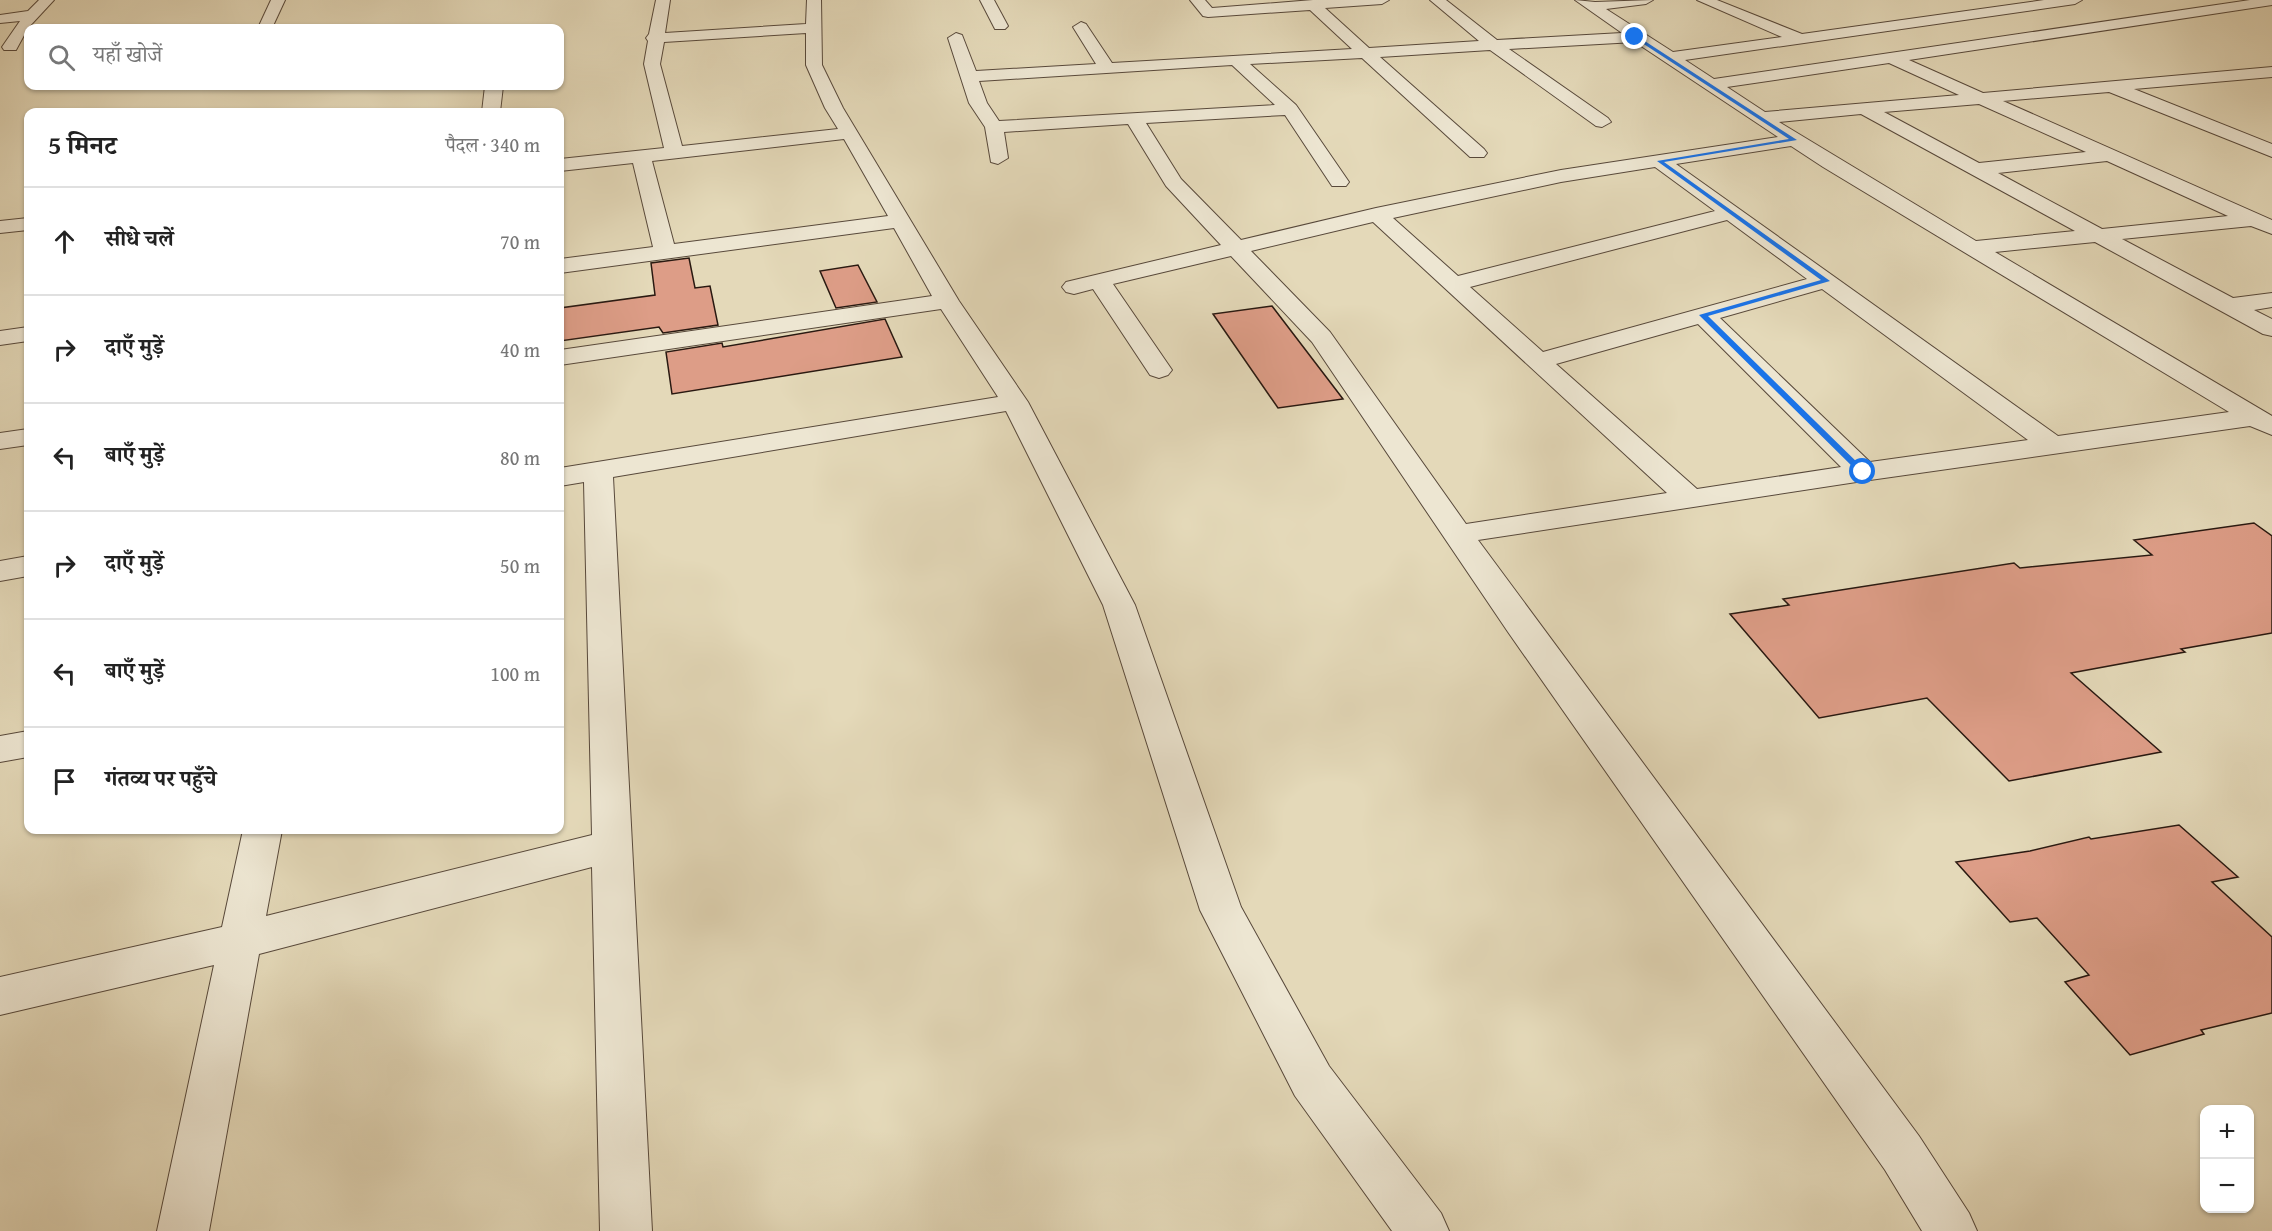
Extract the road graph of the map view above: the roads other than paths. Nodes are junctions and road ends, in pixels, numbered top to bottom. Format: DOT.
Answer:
graph roads {
  1 [pos="46,0"];
  2 [pos="278,0"];
  3 [pos="663,0"];
  4 [pos="814,0"];
  5 [pos="987,0"];
  6 [pos="1197,0"];
  7 [pos="1382,0"];
  8 [pos="1437,0"];
  9 [pos="1646,0"];
  10 [pos="1704,0"];
  11 [pos="2075,0"];
  12 [pos="2272,1"];
  13 [pos="1319,3"];
  14 [pos="1587,3"];
  15 [pos="2010,9"];
  16 [pos="32,15"];
  17 [pos="0,19"];
  18 [pos="26,24"];
  19 [pos="267,24"];
  20 [pos="1000,26"];
  21 [pos="24,27"];
  22 [pos="1081,27"];
  23 [pos="814,28"];
  24 [pos="2078,30"];
  25 [pos="1216,32"];
  26 [pos="1635,37"];
  27 [pos="654,38"];
  28 [pos="956,38"];
  29 [pos="1800,39"];
  30 [pos="1493,45"];
  31 [pos="10,47"];
  32 [pos="1365,52"];
  33 [pos="1667,58"];
  34 [pos="1891,58"];
  35 [pos="1236,60"];
  36 [pos="1107,68"];
  37 [pos="2272,72"];
  38 [pos="968,77"];
  39 [pos="1709,85"];
  40 [pos="2110,86"];
  41 [pos="494,90"];
  42 [pos="1980,98"];
  43 [pos="491,108"];
  44 [pos="1863,108"];
  45 [pos="1290,109"];
  46 [pos="1134,118"];
  47 [pos="1760,118"];
  48 [pos="1602,122"];
  49 [pos="994,127"];
  50 [pos="2272,132"];
  51 [pos="850,133"];
  52 [pos="2235,136"];
  53 [pos="1794,140"];
  54 [pos="2272,151"];
  55 [pos="674,152"];
  56 [pos="1477,153"];
  57 [pos="641,155"];
  58 [pos="2109,155"];
  59 [pos="998,158"];
  60 [pos="1659,161"];
  61 [pos="564,165"];
  62 [pos="1977,169"];
  63 [pos="1339,182"];
  64 [pos="1731,213"];
  65 [pos="1377,214"];
  66 [pos="901,220"];
  67 [pos="2266,222"];
  68 [pos="24,224"];
  69 [pos="0,227"];
  70 [pos="2101,235"];
  71 [pos="1972,248"];
  72 [pos="1235,249"];
  73 [pos="665,252"];
  74 [pos="564,265"];
  75 [pos="1099,281"];
  76 [pos="1826,281"];
  77 [pos="1453,284"];
  78 [pos="1074,287"];
  79 [pos="2272,300"];
  80 [pos="947,301"];
  81 [pos="2230,306"];
  82 [pos="1703,315"];
  83 [pos="2272,329"];
  84 [pos="24,335"];
  85 [pos="0,338"];
  86 [pos="564,357"];
  87 [pos="1538,361"];
  88 [pos="1159,370"];
  89 [pos="1015,402"];
  90 [pos="2263,422"];
  91 [pos="24,438"];
  92 [pos="0,441"];
  93 [pos="2054,447"];
  94 [pos="598,471"];
  95 [pos="1863,472"];
  96 [pos="564,476"];
  97 [pos="1691,499"];
  98 [pos="1458,534"];
  99 [pos="24,567"];
  100 [pos="0,571"];
  101 [pos="24,745"];
  102 [pos="0,750"];
  103 [pos="261,834"];
  104 [pos="612,846"];
  105 [pos="239,942"];
  106 [pos="0,996"];
  107 [pos="183,1231"];
  108 [pos="626,1231"];
  109 [pos="1423,1231"];
  110 [pos="1951,1231"];
  1 -- 16 [label="street"];
  2 -- 19 [label="street"];
  3 -- 27 [label="street"];
  4 -- 23 [label="street"];
  5 -- 20 [label="street"];
  6 -- 13 [label="street"];
  7 -- 13 [label="street"];
  8 -- 30 [label="street"];
  9 -- 14 [label="street"];
  10 -- 29 [label="street"];
  11 -- 15 [label="street"];
  12 -- 24 [label="street"];
  13 -- 32 [label="street"];
  14 -- 26 [label="street"];
  15 -- 24 [label="street"];
  15 -- 29 [label="street"];
  16 -- 17 [label="street"];
  16 -- 18 [label="street"];
  21 -- 31 [label="street"];
  22 -- 36 [label="street"];
  23 -- 27 [label="street"];
  23 -- 51 [label="street"];
  24 -- 34 [label="street"];
  25 -- 35 [label="street"];
  26 -- 30 [label="street"];
  26 -- 33 [label="street"];
  27 -- 55 [label="street"];
  28 -- 38 [label="street"];
  29 -- 33 [label="street"];
  30 -- 32 [label="street"];
  30 -- 48 [label="street"];
  32 -- 35 [label="street"];
  32 -- 56 [label="street"];
  33 -- 39 [label="street"];
  34 -- 39 [label="street"];
  34 -- 42 [label="street"];
  35 -- 36 [label="street"];
  35 -- 45 [label="street"];
  36 -- 38 [label="street"];
  37 -- 40 [label="street"];
  38 -- 49 [label="street"];
  39 -- 47 [label="street"];
  40 -- 42 [label="street"];
  40 -- 52 [label="street"];
  41 -- 43 [label="street"];
  42 -- 44 [label="street"];
  42 -- 58 [label="street"];
  44 -- 47 [label="street"];
  44 -- 62 [label="street"];
  45 -- 46 [label="street"];
  45 -- 63 [label="street"];
  46 -- 49 [label="street"];
  46 -- 72 [label="street"];
  47 -- 53 [label="street"];
  49 -- 59 [label="street"];
  50 -- 52 [label="street"];
  51 -- 55 [label="street"];
  51 -- 66 [label="street"];
  52 -- 54 [label="street"];
  53 -- 60 [label="street"];
  53 -- 71 [label="street"];
  55 -- 57 [label="street"];
  57 -- 61 [label="street"];
  57 -- 73 [label="street"];
  58 -- 62 [label="street"];
  58 -- 67 [label="street"];
  60 -- 64 [label="street"];
  60 -- 65 [label="street"];
  62 -- 70 [label="street"];
  64 -- 76 [label="street"];
  64 -- 77 [label="street"];
  65 -- 72 [label="street"];
  65 -- 77 [label="street"];
  66 -- 73 [label="street"];
  66 -- 80 [label="street"];
  67 -- 70 [label="street"];
  68 -- 69 [label="street"];
  70 -- 71 [label="street"];
  70 -- 81 [label="street"];
  71 -- 90 [label="street"];
  72 -- 75 [label="street"];
  72 -- 98 [label="street"];
  73 -- 74 [label="street"];
  75 -- 78 [label="street"];
  75 -- 88 [label="street"];
  76 -- 82 [label="street"];
  76 -- 93 [label="street"];
  77 -- 87 [label="street"];
  79 -- 81 [label="street"];
  80 -- 86 [label="street"];
  80 -- 89 [label="street"];
  81 -- 83 [label="street"];
  82 -- 87 [label="street"];
  82 -- 95 [label="street"];
  84 -- 85 [label="street"];
  87 -- 97 [label="street"];
  89 -- 94 [label="street"];
  89 -- 109 [label="street"];
  90 -- 93 [label="street"];
  91 -- 92 [label="street"];
  93 -- 95 [label="street"];
  94 -- 96 [label="street"];
  94 -- 104 [label="street"];
  95 -- 97 [label="street"];
  97 -- 98 [label="street"];
  98 -- 110 [label="street"];
  99 -- 100 [label="street"];
  101 -- 102 [label="street"];
  103 -- 105 [label="street"];
  104 -- 105 [label="street"];
  104 -- 108 [label="street"];
  105 -- 106 [label="street"];
  105 -- 107 [label="street"];
}
